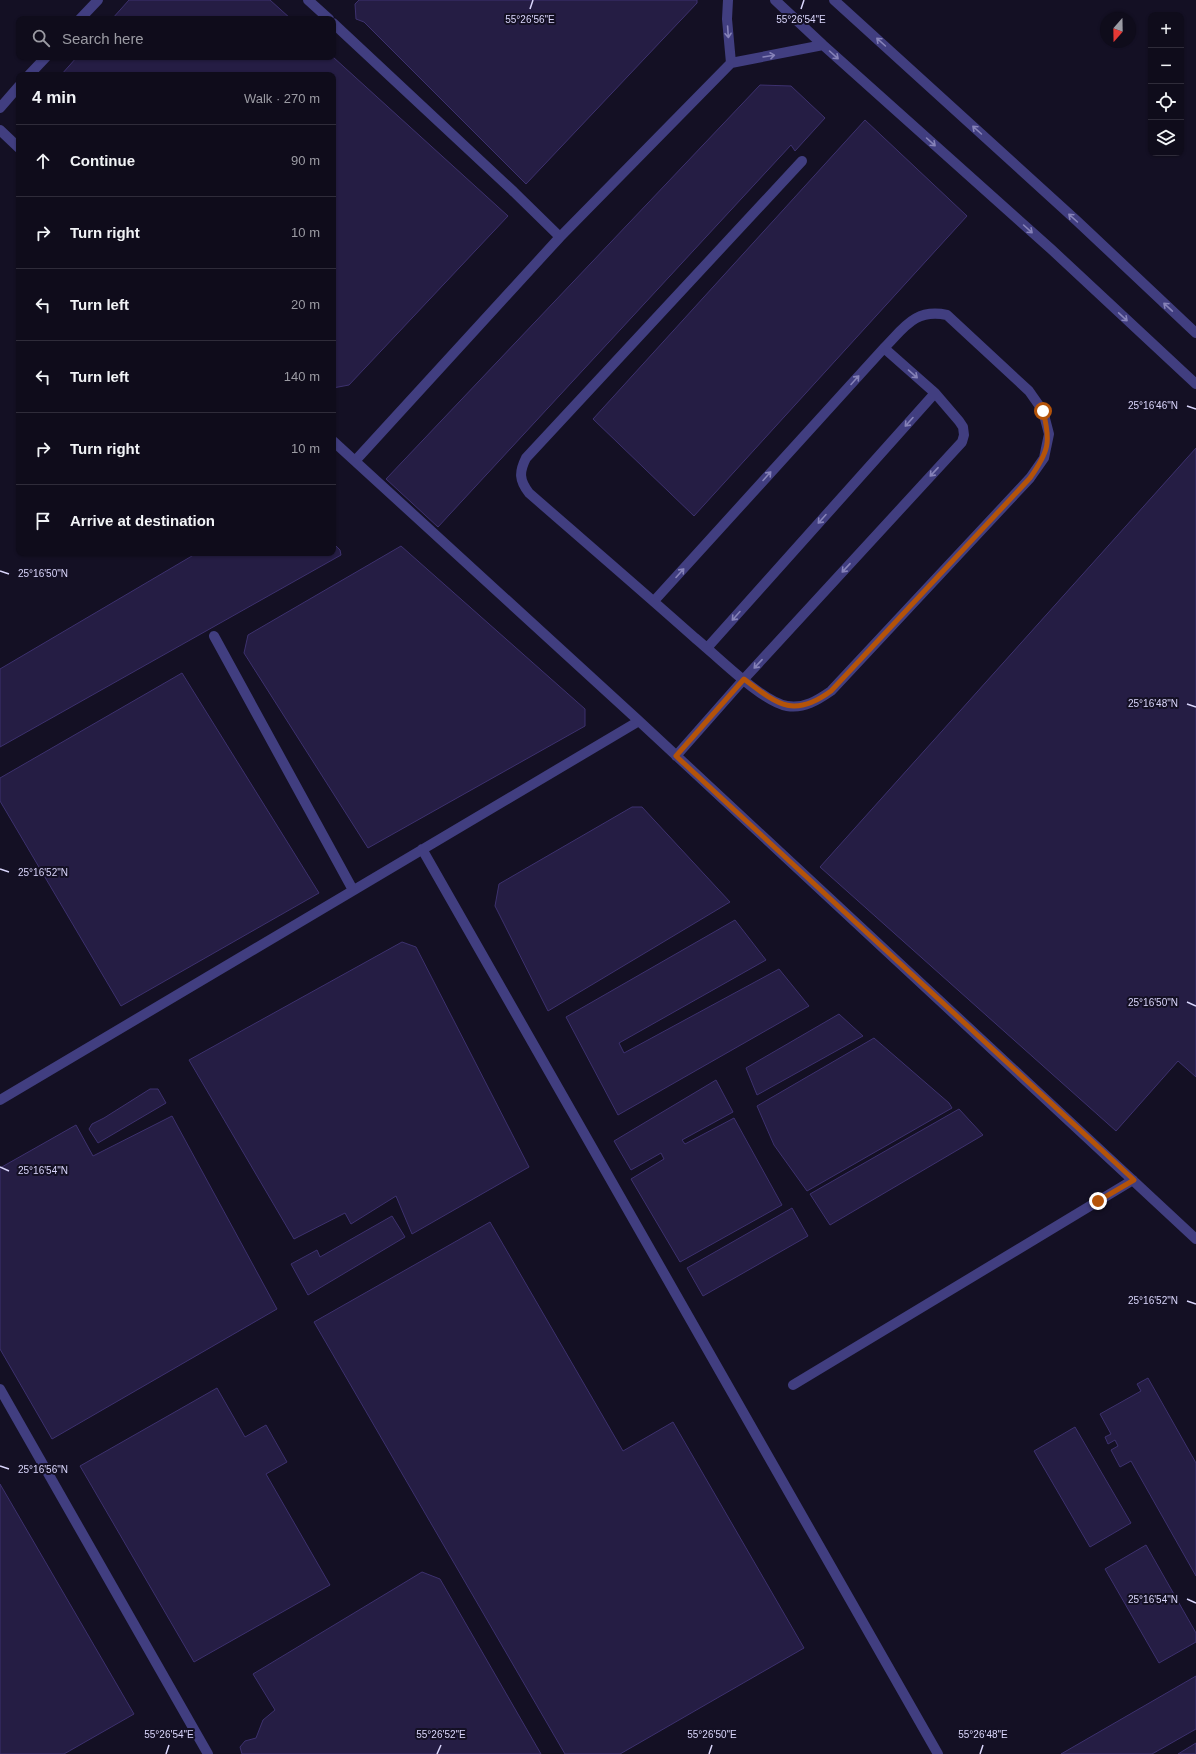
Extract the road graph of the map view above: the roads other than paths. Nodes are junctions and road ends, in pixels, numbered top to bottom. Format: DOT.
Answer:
graph roads {
  1 [pos="98,0"];
  2 [pos="308,0"];
  3 [pos="728,0"];
  4 [pos="775,0"];
  5 [pos="834,0"];
  6 [pos="83,16"];
  7 [pos="326,16"];
  8 [pos="336,26"];
  9 [pos="823,45"];
  10 [pos="43,60"];
  11 [pos="731,63"];
  12 [pos="32,72"];
  13 [pos="16,89"];
  14 [pos="0,108"];
  15 [pos="0,130"];
  16 [pos="16,145"];
  17 [pos="802,161"];
  18 [pos="560,237"];
  19 [pos="1196,333"];
  20 [pos="884,348"];
  21 [pos="1196,384"];
  22 [pos="935,393"];
  23 [pos="336,444"];
  24 [pos="355,461"];
  25 [pos="654,601"];
  26 [pos="214,636"];
  27 [pos="707,648"];
  28 [pos="744,679"];
  29 [pos="639,721"];
  30 [pos="676,756"];
  31 [pos="422,849"];
  32 [pos="354,890"];
  33 [pos="0,1100"];
  34 [pos="1134,1180"];
  35 [pos="1196,1239"];
  36 [pos="793,1385"];
  37 [pos="0,1389"];
  38 [pos="208,1754"];
  39 [pos="938,1754"];
  1 -- 6 [label="street"];
  2 -- 7 [label="street"];
  3 -- 11 [label="street, one-way"];
  4 -- 9 [label="street"];
  19 -- 5 [label="street, one-way"];
  8 -- 18 [label="street"];
  11 -- 9 [label="street, one-way"];
  9 -- 21 [label="street, one-way"];
  10 -- 12 [label="street"];
  11 -- 18 [label="street"];
  13 -- 14 [label="street"];
  15 -- 16 [label="street"];
  17 -- 25 [label="street"];
  18 -- 24 [label="street"];
  20 -- 22 [label="street, one-way"];
  25 -- 20 [label="street, one-way"];
  20 -- 28 [label="street"];
  22 -- 27 [label="street, one-way"];
  22 -- 28 [label="street, one-way"];
  23 -- 24 [label="street"];
  24 -- 29 [label="street"];
  25 -- 27 [label="street"];
  26 -- 32 [label="street"];
  27 -- 28 [label="street"];
  28 -- 30 [label="street"];
  29 -- 30 [label="street"];
  29 -- 31 [label="street"];
  30 -- 34 [label="street"];
  31 -- 32 [label="street"];
  31 -- 39 [label="street"];
  32 -- 33 [label="street"];
  34 -- 35 [label="street"];
  34 -- 36 [label="street"];
  37 -- 38 [label="street"];
}
